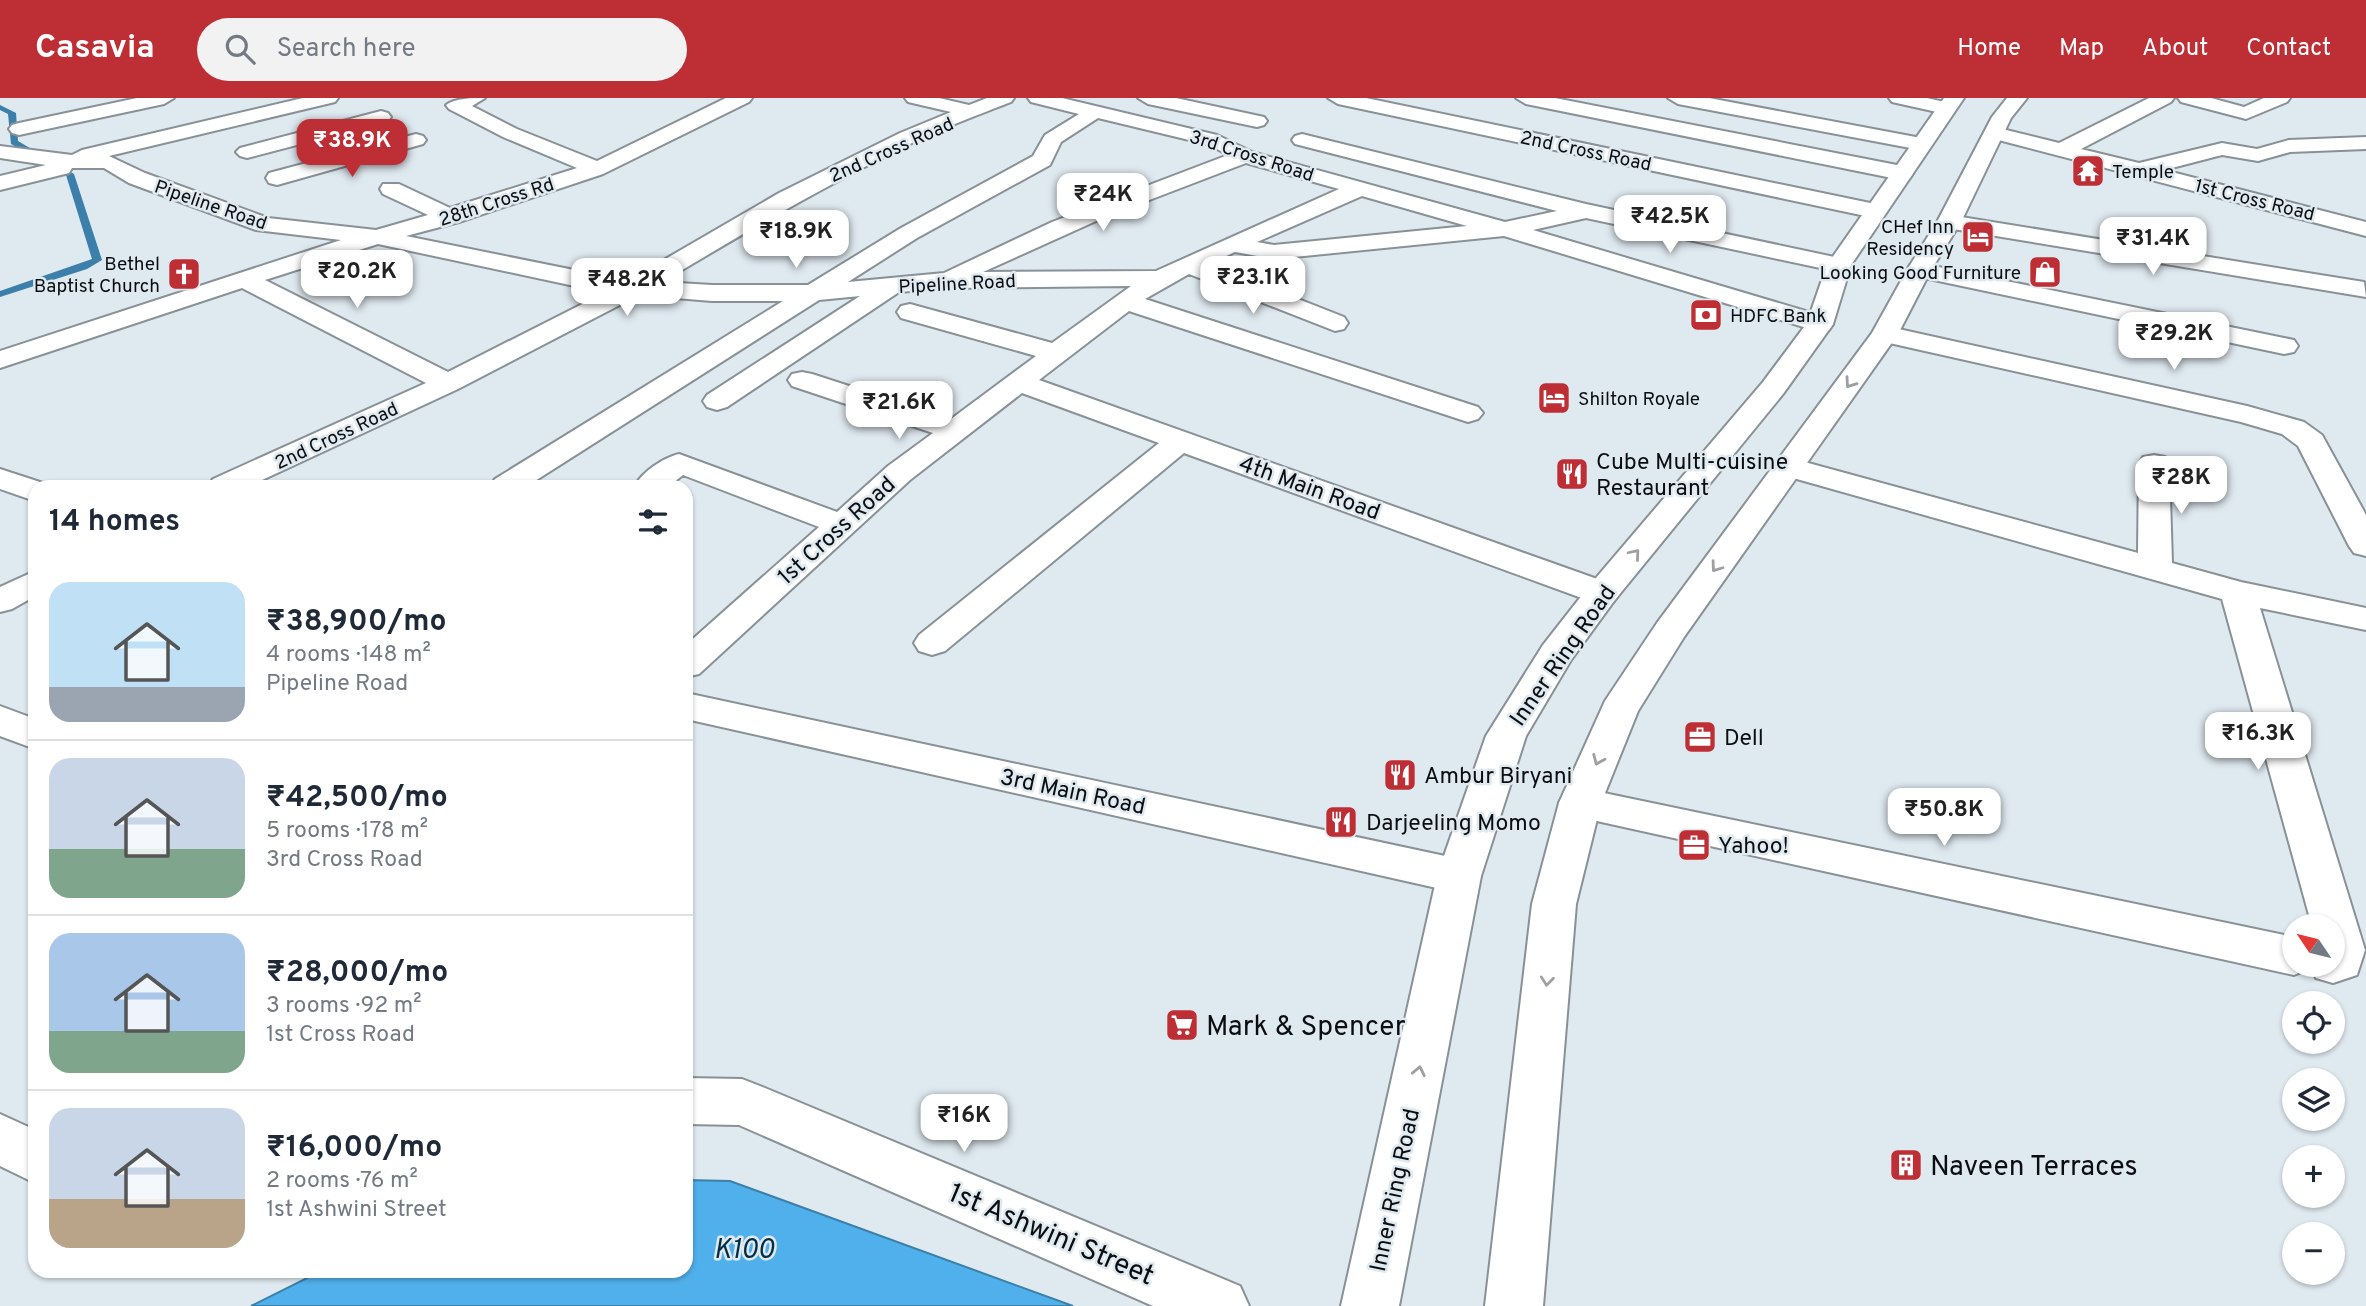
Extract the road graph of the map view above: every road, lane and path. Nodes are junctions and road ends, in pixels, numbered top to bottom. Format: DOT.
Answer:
graph roads {
  1 [pos="164,98"];
  2 [pos="328,98"];
  3 [pos="742,98"];
  4 [pos="915,98"];
  5 [pos="1004,98"];
  6 [pos="1038,98"];
  7 [pos="1148,98"];
  8 [pos="1338,98"];
  9 [pos="1525,98"];
  10 [pos="1678,98"];
  11 [pos="1899,98"];
  12 [pos="2017,98"];
  13 [pos="2164,98"];
  14 [pos="2188,98"];
  15 [pos="2280,98"];
  16 [pos="1950,103"];
  17 [pos="361,104"];
  18 [pos="458,104"];
  19 [pos="1081,105"];
  20 [pos="973,112"];
  21 [pos="393,120"];
  22 [pos="1257,121"];
  23 [pos="19,129"];
  24 [pos="1994,134"];
  25 [pos="1301,139"];
  26 [pos="2366,143"];
  27 [pos="1921,144"];
  28 [pos="2062,150"];
  29 [pos="1592,151"];
  30 [pos="0,152"];
  31 [pos="247,152"];
  32 [pos="1245,156"];
  33 [pos="72,162"];
  34 [pos="1571,167"];
  35 [pos="596,168"];
  36 [pos="2140,170"];
  37 [pos="1902,173"];
  38 [pos="277,178"];
  39 [pos="1551,182"];
  40 [pos="0,183"];
  41 [pos="1361,188"];
  42 [pos="391,189"];
  43 [pos="1530,197"];
  44 [pos="2366,205"];
  45 [pos="1586,211"];
  46 [pos="1875,211"];
  47 [pos="451,217"];
  48 [pos="2333,219"];
  49 [pos="1949,222"];
  50 [pos="1505,229"];
  51 [pos="2366,229"];
  52 [pos="378,237"];
  53 [pos="1231,244"];
  54 [pos="1189,265"];
  55 [pos="1839,265"];
  56 [pos="1919,270"];
  57 [pos="1160,278"];
  58 [pos="244,279"];
  59 [pos="948,280"];
  60 [pos="893,286"];
  61 [pos="635,287"];
  62 [pos="2364,290"];
  63 [pos="816,293"];
  64 [pos="1125,300"];
  65 [pos="910,312"];
  66 [pos="1335,323"];
  67 [pos="1820,324"];
  68 [pos="1885,334"];
  69 [pos="2284,346"];
  70 [pos="1056,354"];
  71 [pos="0,360"];
  72 [pos="802,380"];
  73 [pos="1018,382"];
  74 [pos="448,383"];
  75 [pos="717,401"];
  76 [pos="1468,412"];
  77 [pos="954,430"];
  78 [pos="1180,441"];
  79 [pos="2154,464"];
  80 [pos="1790,467"];
  81 [pos="0,478"];
  82 [pos="237,480"];
  83 [pos="516,480"];
  84 [pos="658,480"];
  85 [pos="28,488"];
  86 [pos="842,525"];
  87 [pos="2366,546"];
  88 [pos="2155,568"];
  89 [pos="28,586"];
  90 [pos="2238,592"];
  91 [pos="1602,593"];
  92 [pos="0,601"];
  93 [pos="2366,619"];
  94 [pos="932,643"];
  95 [pos="693,660"];
  96 [pos="693,708"];
  97 [pos="0,720"];
  98 [pos="28,732"];
  99 [pos="1580,803"];
  100 [pos="1459,876"];
  101 [pos="2332,914"];
  102 [pos="2282,953"];
  103 [pos="693,1101"];
  104 [pos="0,1138"];
  105 [pos="28,1154"];
  106 [pos="1220,1306"];
  107 [pos="1370,1306"];
  108 [pos="1514,1306"];
  1 -- 23 [label="street"];
  2 -- 33 [label="street"];
  3 -- 35 [label="street, 28th Cross Rd"];
  4 -- 20 [label="street"];
  5 -- 20 [label="street, 2nd Cross Road"];
  6 -- 19 [label="street, 3rd Cross Road"];
  7 -- 22 [label="street"];
  8 -- 29 [label="street, 2nd Cross Road"];
  9 -- 37 [label="street"];
  10 -- 27 [label="street"];
  11 -- 16 [label="street"];
  12 -- 24 [label="street"];
  13 -- 28 [label="street"];
  14 -- 15 [label="street"];
  16 -- 27 [label="street, Inner Ring Road"];
  17 -- 21 [label="street"];
  18 -- 35 [label="street"];
  19 -- 32 [label="street, 3rd Cross Road"];
  19 -- 63 [label="street"];
  20 -- 61 [label="street, 2nd Cross Road"];
  21 -- 31 [label="street"];
  21 -- 38 [label="street"];
  24 -- 28 [label="street, 1st Cross Road"];
  24 -- 49 [label="street"];
  25 -- 43 [label="street"];
  26 -- 36 [label="street"];
  27 -- 37 [label="street, Inner Ring Road"];
  28 -- 36 [label="street, 1st Cross Road"];
  29 -- 34 [label="street"];
  29 -- 46 [label="street, 2nd Cross Road"];
  30 -- 33 [label="street, Pipeline Road"];
  32 -- 41 [label="street, 3rd Cross Road"];
  32 -- 59 [label="street"];
  33 -- 40 [label="street"];
  33 -- 52 [label="street, Pipeline Road"];
  35 -- 47 [label="street, 28th Cross Rd"];
  36 -- 48 [label="street, 1st Cross Road"];
  37 -- 46 [label="street, Inner Ring Road"];
  39 -- 43 [label="street"];
  41 -- 50 [label="street, 3rd Cross Road"];
  41 -- 53 [label="street, Pipeline Road"];
  42 -- 47 [label="street"];
  43 -- 45 [label="street"];
  44 -- 48 [label="street"];
  45 -- 50 [label="street"];
  45 -- 55 [label="street"];
  46 -- 55 [label="street, Inner Ring Road"];
  47 -- 52 [label="street, 28th Cross Rd"];
  48 -- 51 [label="street, 1st Cross Road"];
  49 -- 56 [label="street"];
  49 -- 62 [label="street"];
  50 -- 53 [label="street"];
  50 -- 67 [label="street, 3rd Cross Road"];
  52 -- 58 [label="street, 28th Cross Rd"];
  52 -- 61 [label="street, Pipeline Road"];
  53 -- 54 [label="street, Pipeline Road"];
  54 -- 57 [label="street, Pipeline Road"];
  54 -- 66 [label="street"];
  55 -- 67 [label="street, Inner Ring Road"];
  56 -- 68 [label="street"];
  56 -- 69 [label="street"];
  57 -- 59 [label="street, Pipeline Road"];
  57 -- 64 [label="street, 1st Cross Road"];
  58 -- 71 [label="street, 28th Cross Rd"];
  58 -- 74 [label="street"];
  59 -- 60 [label="street, Pipeline Road"];
  60 -- 63 [label="street, Pipeline Road"];
  60 -- 75 [label="street"];
  61 -- 63 [label="street, Pipeline Road"];
  61 -- 74 [label="street, 2nd Cross Road"];
  63 -- 83 [label="street"];
  64 -- 70 [label="street, 1st Cross Road"];
  64 -- 76 [label="street"];
  65 -- 70 [label="street"];
  91 -- 67 [label="street, Inner Ring Road, one-way"];
  68 -- 80 [label="street, one-way"];
  68 -- 87 [label="street"];
  70 -- 73 [label="street, 1st Cross Road"];
  72 -- 77 [label="street"];
  73 -- 77 [label="street, 1st Cross Road"];
  73 -- 78 [label="street, 4th Main Road"];
  74 -- 82 [label="street, 2nd Cross Road"];
  77 -- 86 [label="street, 1st Cross Road"];
  78 -- 91 [label="street, 4th Main Road"];
  78 -- 94 [label="street"];
  79 -- 88 [label="street"];
  80 -- 88 [label="street"];
  80 -- 99 [label="street, one-way"];
  81 -- 85 [label="street"];
  84 -- 86 [label="street"];
  86 -- 95 [label="street, 1st Cross Road"];
  88 -- 90 [label="street"];
  89 -- 92 [label="street"];
  90 -- 93 [label="street"];
  90 -- 101 [label="street"];
  91 -- 100 [label="street, Inner Ring Road"];
  96 -- 100 [label="street, 3rd Main Road"];
  97 -- 98 [label="street"];
  99 -- 102 [label="street"];
  99 -- 108 [label="street, one-way"];
  107 -- 100 [label="street, Inner Ring Road, one-way"];
  103 -- 106 [label="street, 1st Ashwini Street"];
  104 -- 105 [label="street"];
}
